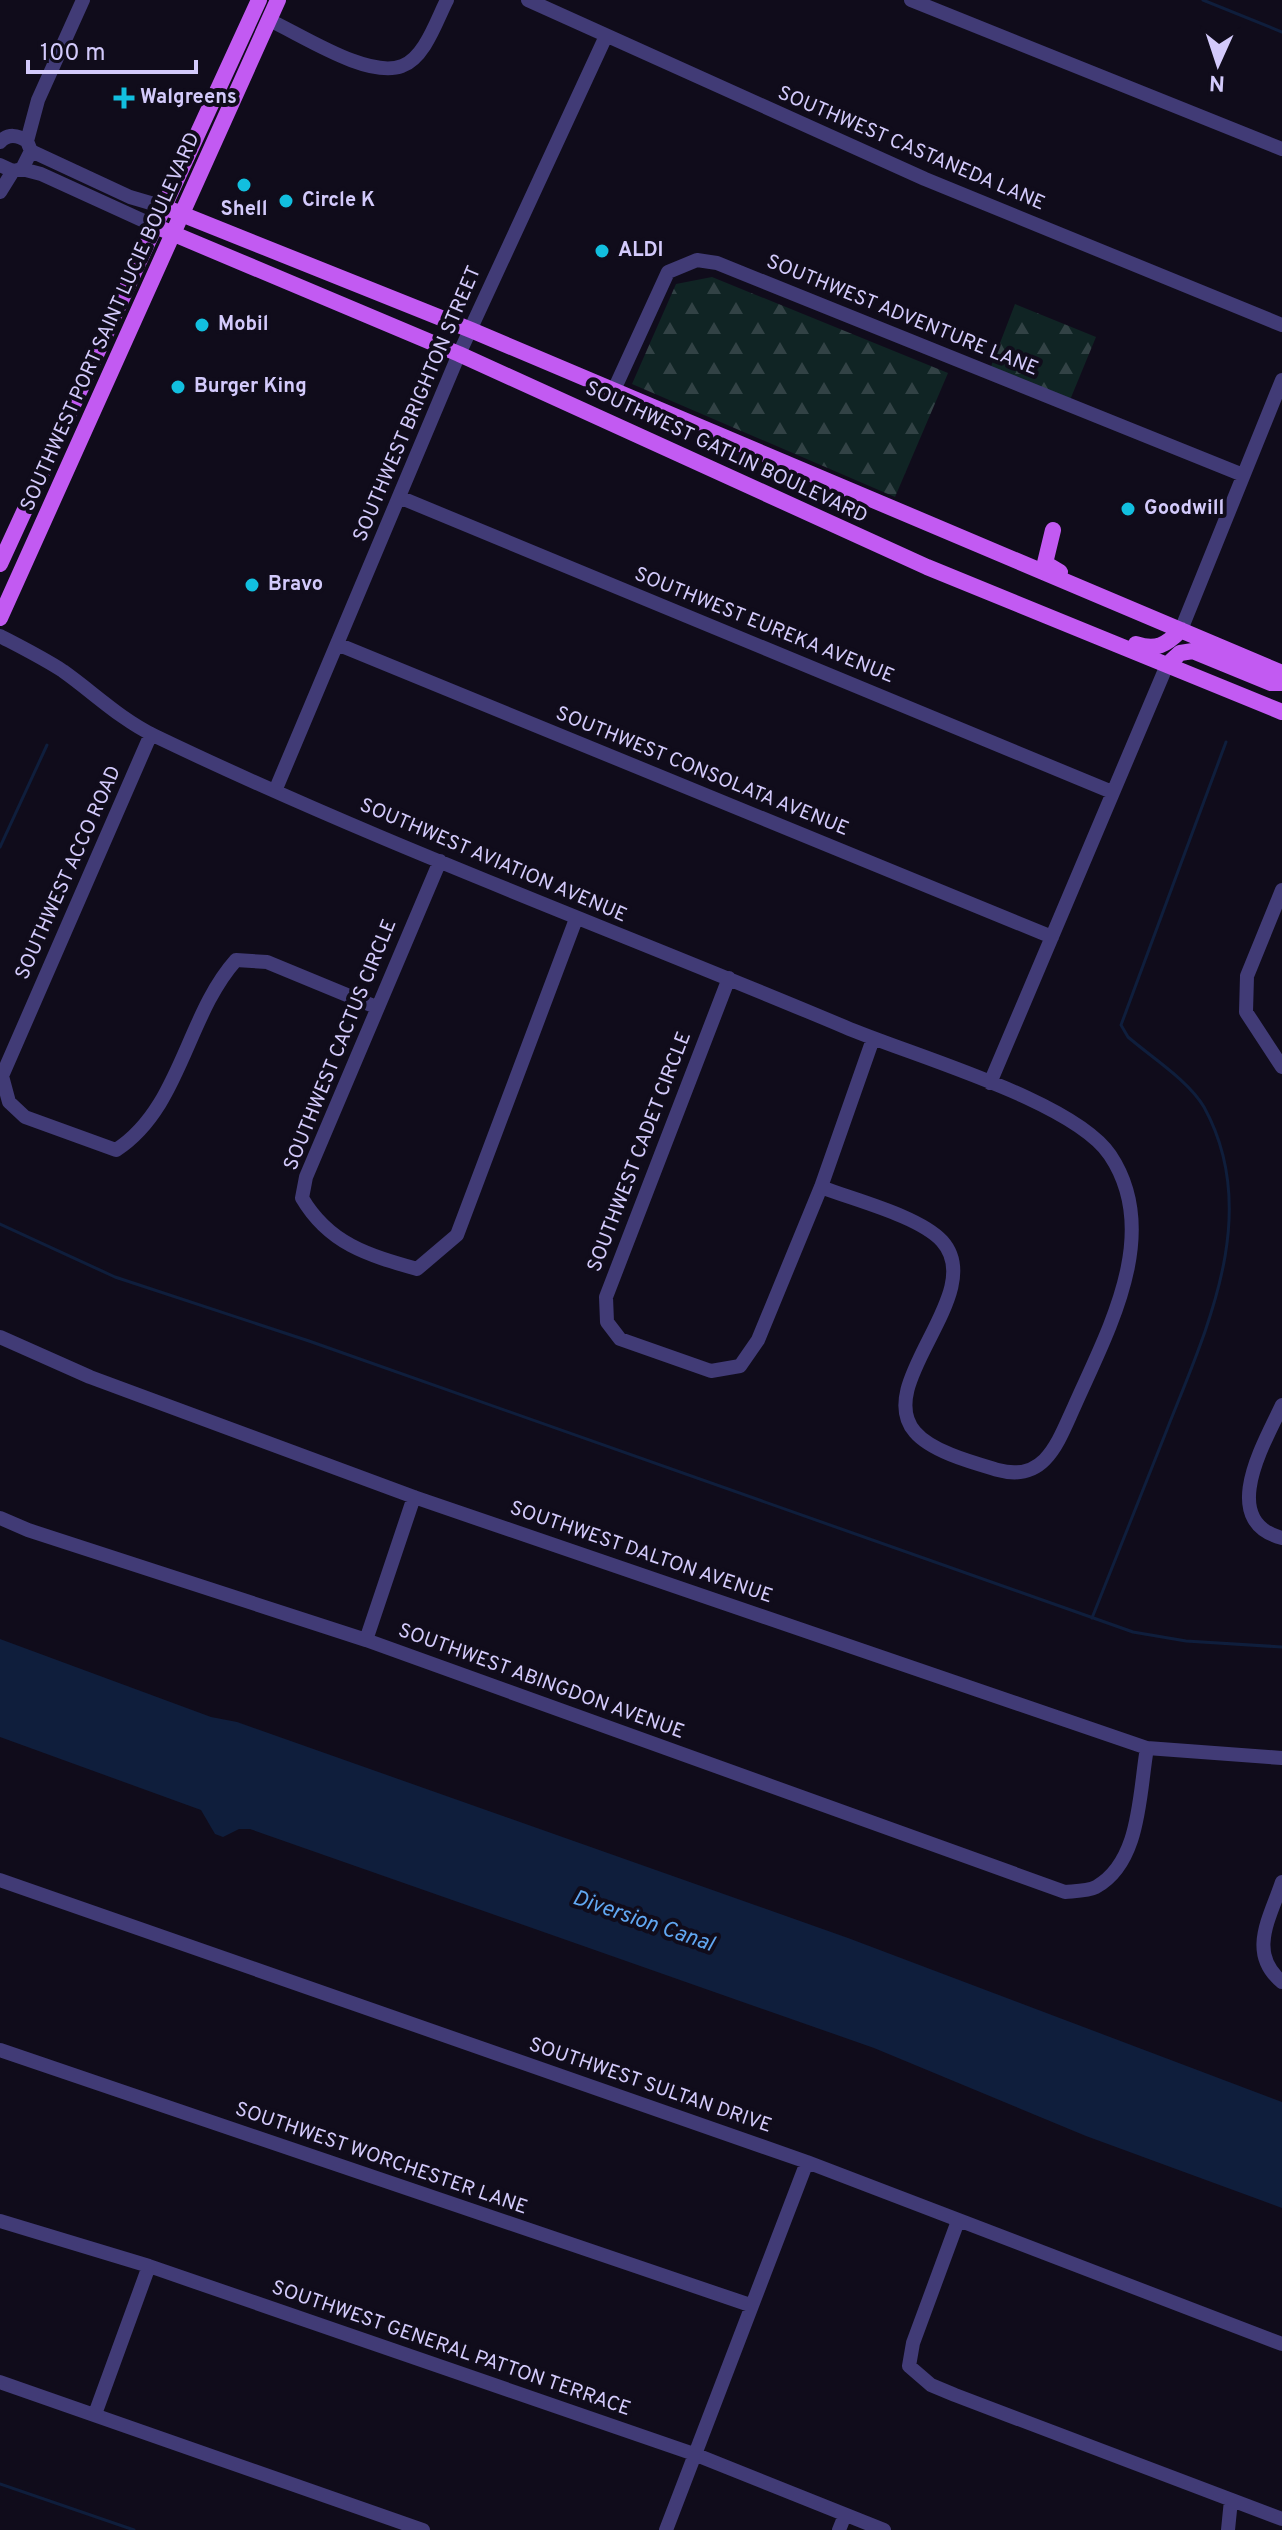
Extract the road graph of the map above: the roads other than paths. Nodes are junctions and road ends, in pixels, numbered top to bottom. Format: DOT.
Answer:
graph roads {
  1 [pos="83,0"];
  2 [pos="259,0"];
  3 [pos="278,0"];
  4 [pos="447,0"];
  5 [pos="528,0"];
  6 [pos="911,0"];
  7 [pos="269,20"];
  8 [pos="606,36"];
  9 [pos="12,141"];
  10 [pos="1282,149"];
  11 [pos="12,168"];
  12 [pos="0,192"];
  13 [pos="164,207"];
  14 [pos="181,213"];
  15 [pos="155,226"];
  16 [pos="172,233"];
  17 [pos="1282,325"];
  18 [pos="471,330"];
  19 [pos="459,354"];
  20 [pos="1282,380"];
  21 [pos="613,392"];
  22 [pos="1243,475"];
  23 [pos="399,497"];
  24 [pos="1021,563"];
  25 [pos="0,564"];
  26 [pos="1147,616"];
  27 [pos="1047,617"];
  28 [pos="0,618"];
  29 [pos="1181,630"];
  30 [pos="0,636"];
  31 [pos="337,644"];
  32 [pos="1167,665"];
  33 [pos="1282,673"];
  34 [pos="1282,683"];
  35 [pos="1282,712"];
  36 [pos="151,734"];
  37 [pos="275,791"];
  38 [pos="1112,792"];
  39 [pos="440,861"];
  40 [pos="1282,890"];
  41 [pos="576,919"];
  42 [pos="1052,937"];
  43 [pos="729,978"];
  44 [pos="376,1007"];
  45 [pos="873,1039"];
  46 [pos="1282,1067"];
  47 [pos="990,1083"];
  48 [pos="821,1187"];
  49 [pos="0,1337"];
  50 [pos="1282,1405"];
  51 [pos="414,1497"];
  52 [pos="0,1518"];
  53 [pos="1280,1537"];
  54 [pos="366,1640"];
  55 [pos="1147,1748"];
  56 [pos="1282,1758"];
  57 [pos="0,1880"];
  58 [pos="1282,1882"];
  59 [pos="1282,1982"];
  60 [pos="0,2050"];
  61 [pos="807,2162"];
  62 [pos="0,2221"];
  63 [pos="958,2221"];
  64 [pos="149,2266"];
  65 [pos="750,2305"];
  66 [pos="1282,2344"];
  67 [pos="0,2382"];
  68 [pos="95,2414"];
  69 [pos="694,2454"];
  70 [pos="1231,2500"];
  71 [pos="845,2515"];
  72 [pos="1282,2519"];
  73 [pos="423,2530"];
  74 [pos="666,2530"];
  75 [pos="839,2530"];
  76 [pos="884,2530"];
  77 [pos="1228,2530"];
  1 -- 9 [label="street"];
  2 -- 13 [label="main road, SOUTHWEST PORT SAINT LUCIE BOULEVARD"];
  3 -- 7 [label="main road, SOUTHWEST PORT SAINT LUCIE BOULEVARD"];
  4 -- 7 [label="street"];
  5 -- 8 [label="street, SOUTHWEST CASTANEDA LANE"];
  6 -- 10 [label="street"];
  7 -- 14 [label="main road, SOUTHWEST PORT SAINT LUCIE BOULEVARD"];
  8 -- 17 [label="street, SOUTHWEST CASTANEDA LANE"];
  8 -- 18 [label="street, SOUTHWEST BRIGHTON STREET"];
  9 -- 11 [label="street"];
  9 -- 13 [label="street"];
  11 -- 12 [label="street"];
  11 -- 15 [label="street"];
  13 -- 14 [label="main road, SOUTHWEST GATLIN BOULEVARD"];
  13 -- 15 [label="main road, SOUTHWEST PORT SAINT LUCIE BOULEVARD"];
  14 -- 16 [label="main road, SOUTHWEST PORT SAINT LUCIE BOULEVARD"];
  14 -- 18 [label="main road, SOUTHWEST GATLIN BOULEVARD"];
  15 -- 16 [label="main road, SOUTHWEST GATLIN BOULEVARD"];
  15 -- 25 [label="main road, SOUTHWEST PORT SAINT LUCIE BOULEVARD"];
  16 -- 19 [label="main road, SOUTHWEST GATLIN BOULEVARD"];
  16 -- 28 [label="main road, SOUTHWEST PORT SAINT LUCIE BOULEVARD"];
  18 -- 19 [label="street, SOUTHWEST BRIGHTON STREET"];
  18 -- 21 [label="main road, SOUTHWEST GATLIN BOULEVARD"];
  19 -- 23 [label="street, SOUTHWEST BRIGHTON STREET"];
  19 -- 27 [label="main road, SOUTHWEST GATLIN BOULEVARD"];
  20 -- 22 [label="street"];
  21 -- 22 [label="street, SOUTHWEST ADVENTURE LANE"];
  21 -- 24 [label="main road, SOUTHWEST GATLIN BOULEVARD"];
  22 -- 29 [label="street"];
  23 -- 31 [label="street, SOUTHWEST BRIGHTON STREET"];
  23 -- 38 [label="street, SOUTHWEST EUREKA AVENUE"];
  24 -- 26 [label="main road, SOUTHWEST GATLIN BOULEVARD"];
  24 -- 26 [label="main road"];
  26 -- 29 [label="main road, SOUTHWEST GATLIN BOULEVARD"];
  27 -- 29 [label="main road"];
  27 -- 32 [label="main road, SOUTHWEST GATLIN BOULEVARD"];
  29 -- 33 [label="main road, SOUTHWEST GATLIN BOULEVARD"];
  30 -- 36 [label="street, SOUTHWEST AVIATION AVENUE"];
  31 -- 37 [label="street, SOUTHWEST BRIGHTON STREET"];
  31 -- 42 [label="street, SOUTHWEST CONSOLATA AVENUE"];
  32 -- 34 [label="main road"];
  32 -- 35 [label="main road, SOUTHWEST GATLIN BOULEVARD"];
  32 -- 38 [label="street"];
  36 -- 37 [label="street, SOUTHWEST AVIATION AVENUE"];
  36 -- 44 [label="street, SOUTHWEST ACCO ROAD"];
  37 -- 39 [label="street, SOUTHWEST AVIATION AVENUE"];
  38 -- 42 [label="street"];
  39 -- 41 [label="street, SOUTHWEST AVIATION AVENUE"];
  39 -- 44 [label="street, SOUTHWEST CACTUS CIRCLE"];
  40 -- 46 [label="street"];
  41 -- 43 [label="street, SOUTHWEST AVIATION AVENUE"];
  41 -- 44 [label="street, SOUTHWEST CACTUS CIRCLE"];
  42 -- 47 [label="street"];
  43 -- 45 [label="street, SOUTHWEST AVIATION AVENUE"];
  43 -- 48 [label="street, SOUTHWEST CADET CIRCLE"];
  45 -- 47 [label="street, SOUTHWEST AVIATION AVENUE"];
  45 -- 48 [label="street, SOUTHWEST CADET CIRCLE"];
  47 -- 48 [label="street, SOUTHWEST AVIATION AVENUE"];
  49 -- 51 [label="street, SOUTHWEST DALTON AVENUE"];
  50 -- 53 [label="street"];
  51 -- 54 [label="street"];
  51 -- 55 [label="street, SOUTHWEST DALTON AVENUE"];
  52 -- 54 [label="street, SOUTHWEST ABINGDON AVENUE"];
  54 -- 55 [label="street, SOUTHWEST ABINGDON AVENUE"];
  55 -- 56 [label="street, SOUTHWEST DALTON AVENUE"];
  57 -- 61 [label="street, SOUTHWEST SULTAN DRIVE"];
  58 -- 59 [label="street"];
  60 -- 65 [label="street, SOUTHWEST WORCHESTER LANE"];
  61 -- 63 [label="street, SOUTHWEST SULTAN DRIVE"];
  61 -- 65 [label="street"];
  62 -- 64 [label="street, SOUTHWEST GENERAL PATTON TERRACE"];
  63 -- 66 [label="street, SOUTHWEST SULTAN DRIVE"];
  63 -- 70 [label="street"];
  64 -- 68 [label="street"];
  64 -- 69 [label="street, SOUTHWEST GENERAL PATTON TERRACE"];
  65 -- 69 [label="street"];
  67 -- 68 [label="street"];
  68 -- 73 [label="street"];
  69 -- 71 [label="street, SOUTHWEST GENERAL PATTON TERRACE"];
  69 -- 74 [label="street"];
  70 -- 72 [label="street"];
  70 -- 77 [label="street"];
  71 -- 75 [label="street"];
  71 -- 76 [label="street, SOUTHWEST GENERAL PATTON TERRACE"];
}
